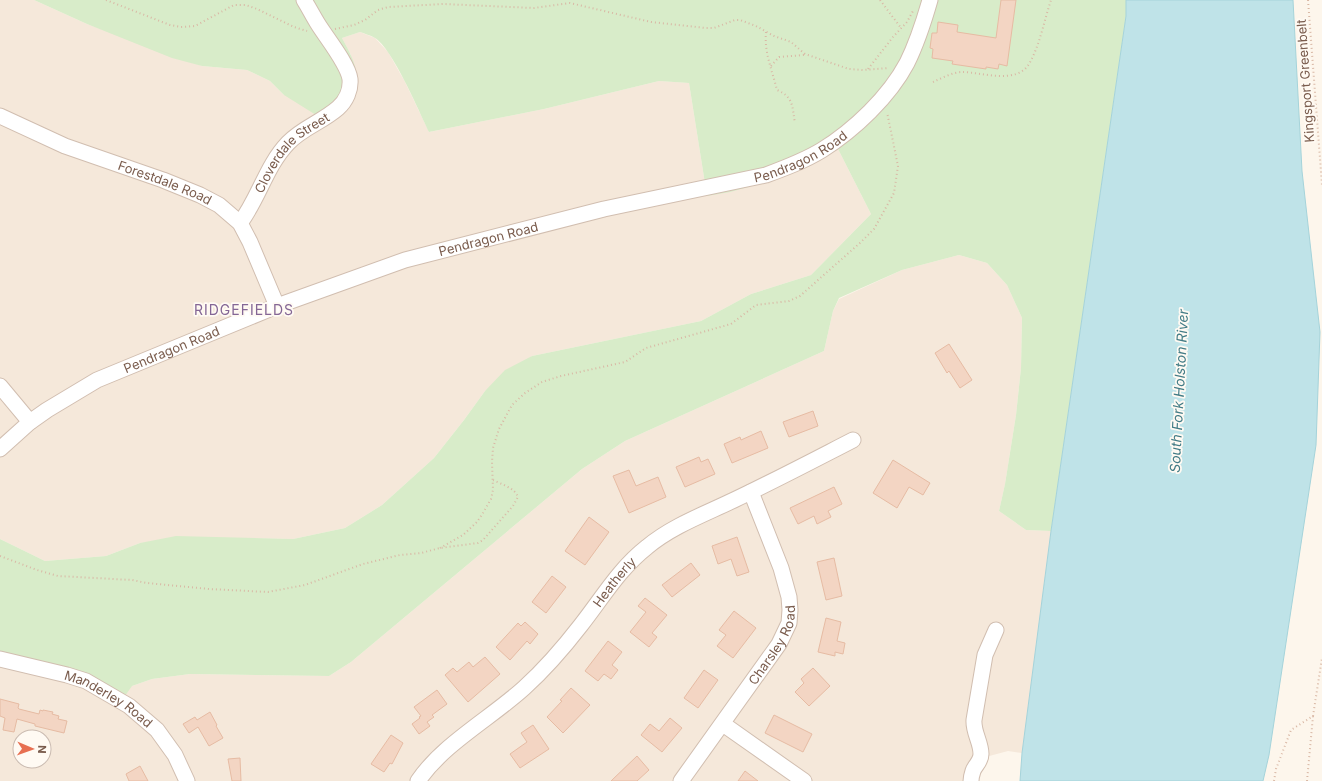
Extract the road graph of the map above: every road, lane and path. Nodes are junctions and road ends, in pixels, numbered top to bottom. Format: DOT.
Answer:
graph roads {
  1 [pos="106,0"];
  2 [pos="304,0"];
  3 [pos="880,0"];
  4 [pos="1051,0"];
  5 [pos="1308,0"];
  6 [pos="923,3"];
  7 [pos="901,28"];
  8 [pos="323,31"];
  9 [pos="766,32"];
  10 [pos="805,54"];
  11 [pos="771,66"];
  12 [pos="904,67"];
  13 [pos="868,70"];
  14 [pos="933,82"];
  15 [pos="887,111"];
  16 [pos="0,116"];
  17 [pos="795,123"];
  18 [pos="1322,185"];
  19 [pos="240,223"];
  20 [pos="277,306"];
  21 [pos="0,386"];
  22 [pos="30,422"];
  23 [pos="853,440"];
  24 [pos="0,449"];
  25 [pos="493,480"];
  26 [pos="751,492"];
  27 [pos="440,548"];
  28 [pos="0,556"];
  29 [pos="996,630"];
  30 [pos="1322,658"];
  31 [pos="0,659"];
  32 [pos="1313,716"];
  33 [pos="723,724"];
  34 [pos="187,781"];
  35 [pos="418,781"];
  36 [pos="680,781"];
  37 [pos="804,781"];
  38 [pos="971,781"];
  39 [pos="1274,781"];
  40 [pos="1307,781"];
  1 -- 8 [label="path"];
  2 -- 8 [label="street"];
  3 -- 7 [label="path"];
  4 -- 14 [label="path"];
  5 -- 18 [label="path, Kingsport Greenbelt"];
  6 -- 7 [label="path"];
  6 -- 12 [label="street, Pendragon Road"];
  7 -- 13 [label="path"];
  8 -- 9 [label="path"];
  8 -- 19 [label="street, Cloverdale Street"];
  9 -- 10 [label="path"];
  9 -- 11 [label="path"];
  10 -- 11 [label="path"];
  10 -- 13 [label="path"];
  11 -- 17 [label="path"];
  12 -- 13 [label="path"];
  12 -- 20 [label="street, Pendragon Road"];
  15 -- 25 [label="path"];
  16 -- 19 [label="street, Forestdale Road"];
  19 -- 20 [label="street, Forestdale Road"];
  20 -- 22 [label="street, Pendragon Road"];
  21 -- 22 [label="street"];
  22 -- 24 [label="street, Pendragon Road"];
  23 -- 26 [label="street, Heatherly"];
  25 -- 27 [label="path"];
  25 -- 27 [label="path"];
  26 -- 33 [label="street, Charsley Road"];
  26 -- 35 [label="street, Heatherly"];
  27 -- 28 [label="path"];
  29 -- 38 [label="street"];
  30 -- 32 [label="path"];
  31 -- 34 [label="street, Manderley Road"];
  32 -- 39 [label="path"];
  32 -- 40 [label="path"];
  33 -- 36 [label="street, Charsley Road"];
  33 -- 37 [label="street"];
}
